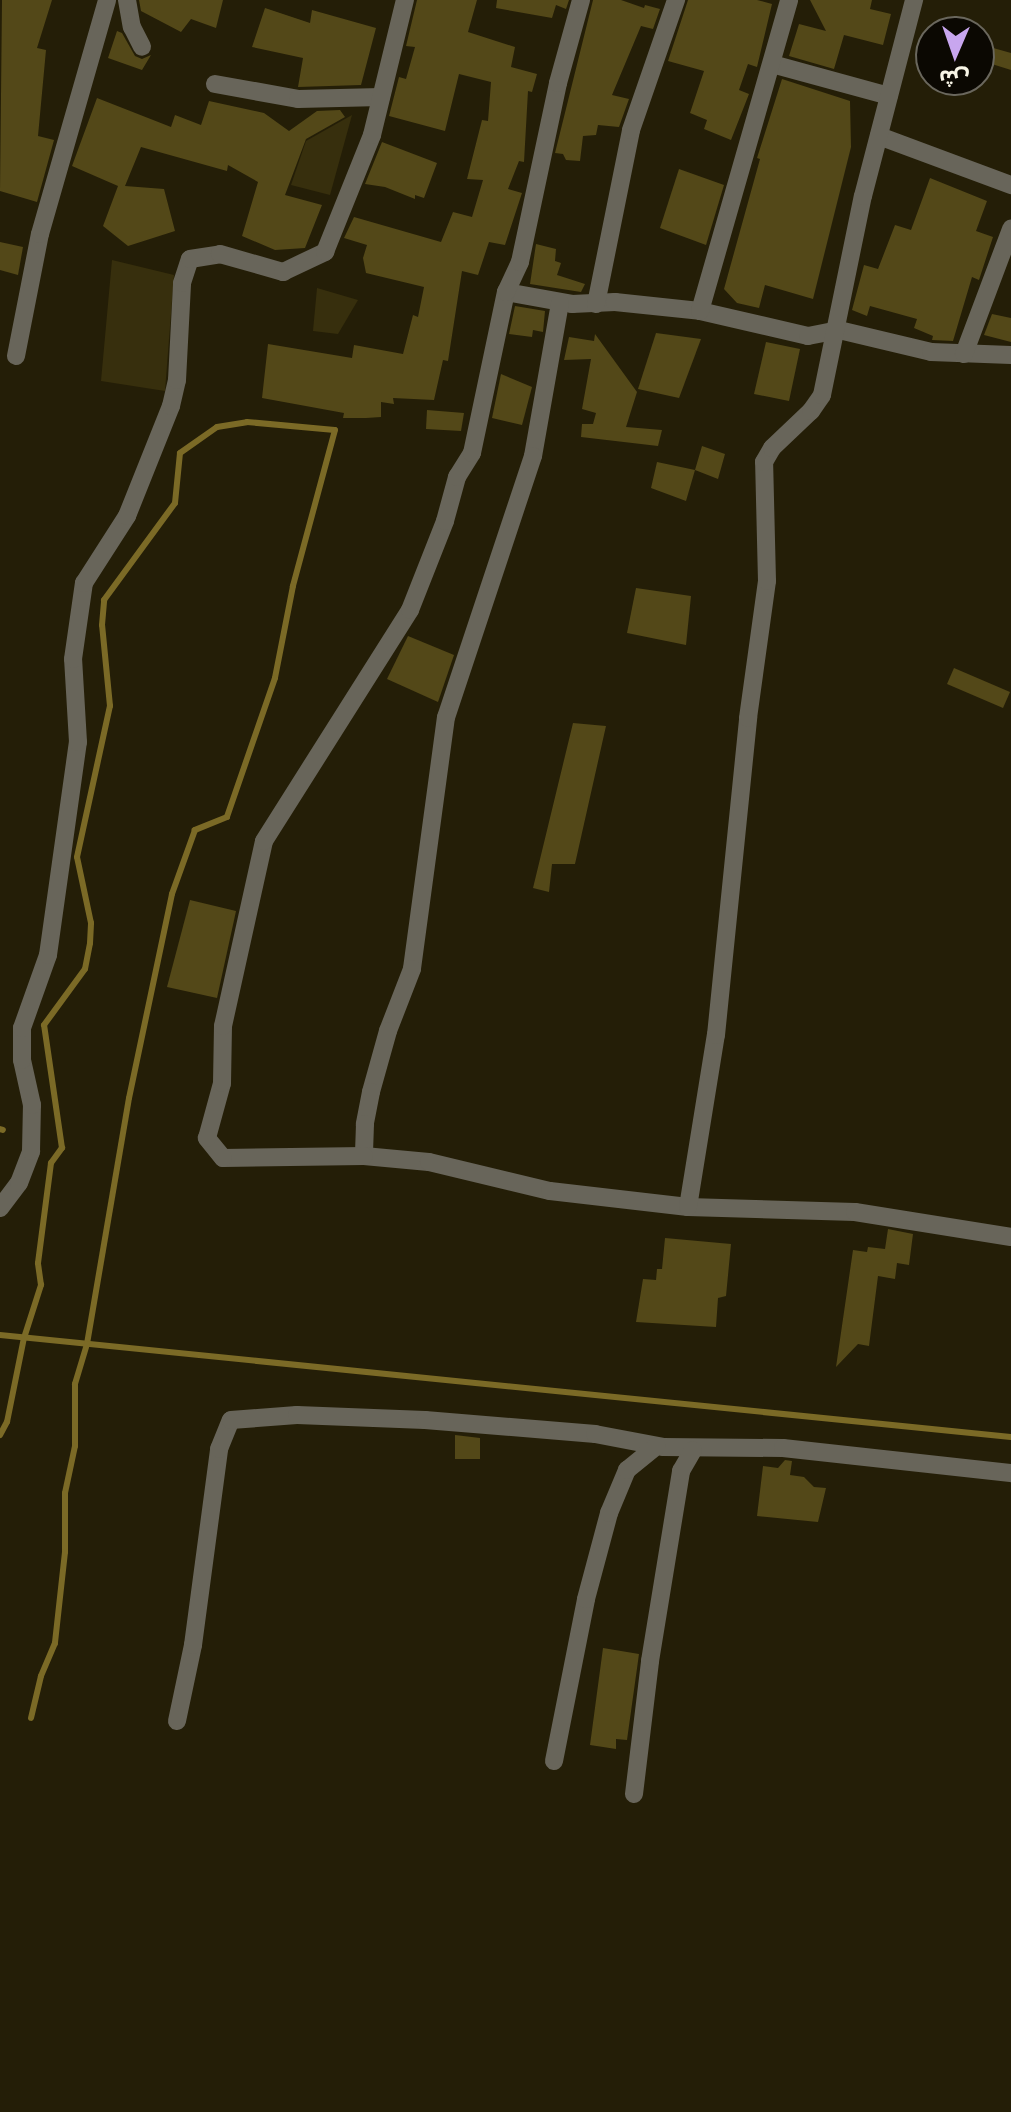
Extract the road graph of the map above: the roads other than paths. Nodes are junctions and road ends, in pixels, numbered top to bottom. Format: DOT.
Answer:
graph roads {
  1 [pos="107,0"];
  2 [pos="127,0"];
  3 [pos="405,0"];
  4 [pos="581,0"];
  5 [pos="676,0"];
  6 [pos="789,0"];
  7 [pos="914,0"];
  8 [pos="142,47"];
  9 [pos="772,64"];
  10 [pos="215,84"];
  11 [pos="889,96"];
  12 [pos="381,97"];
  13 [pos="879,136"];
  14 [pos="1011,185"];
  15 [pos="1011,229"];
  16 [pos="506,292"];
  17 [pos="560,303"];
  18 [pos="596,304"];
  19 [pos="700,311"];
  20 [pos="833,330"];
  21 [pos="964,354"];
  22 [pos="1011,355"];
  23 [pos="16,356"];
  24 [pos="364,1156"];
  25 [pos="688,1207"];
  26 [pos="0,1208"];
  27 [pos="1011,1237"];
  28 [pos="657,1446"];
  29 [pos="693,1450"];
  30 [pos="1011,1473"];
  31 [pos="177,1721"];
  32 [pos="554,1761"];
  33 [pos="634,1794"];
  1 -- 23 [label="street"];
  2 -- 8 [label="street"];
  3 -- 12 [label="street"];
  4 -- 16 [label="street"];
  5 -- 18 [label="street"];
  6 -- 9 [label="street"];
  7 -- 11 [label="street"];
  9 -- 11 [label="street"];
  9 -- 19 [label="street"];
  10 -- 12 [label="street"];
  11 -- 13 [label="street"];
  12 -- 26 [label="street"];
  13 -- 14 [label="street"];
  13 -- 20 [label="street"];
  15 -- 21 [label="street"];
  16 -- 17 [label="street"];
  16 -- 24 [label="street"];
  17 -- 18 [label="street"];
  17 -- 24 [label="street"];
  18 -- 19 [label="street"];
  19 -- 20 [label="street"];
  20 -- 21 [label="street"];
  20 -- 25 [label="street"];
  21 -- 22 [label="street"];
  24 -- 25 [label="street"];
  25 -- 27 [label="street"];
  28 -- 29 [label="street"];
  28 -- 31 [label="street"];
  28 -- 32 [label="street"];
  29 -- 30 [label="street"];
  29 -- 33 [label="street"];
}
